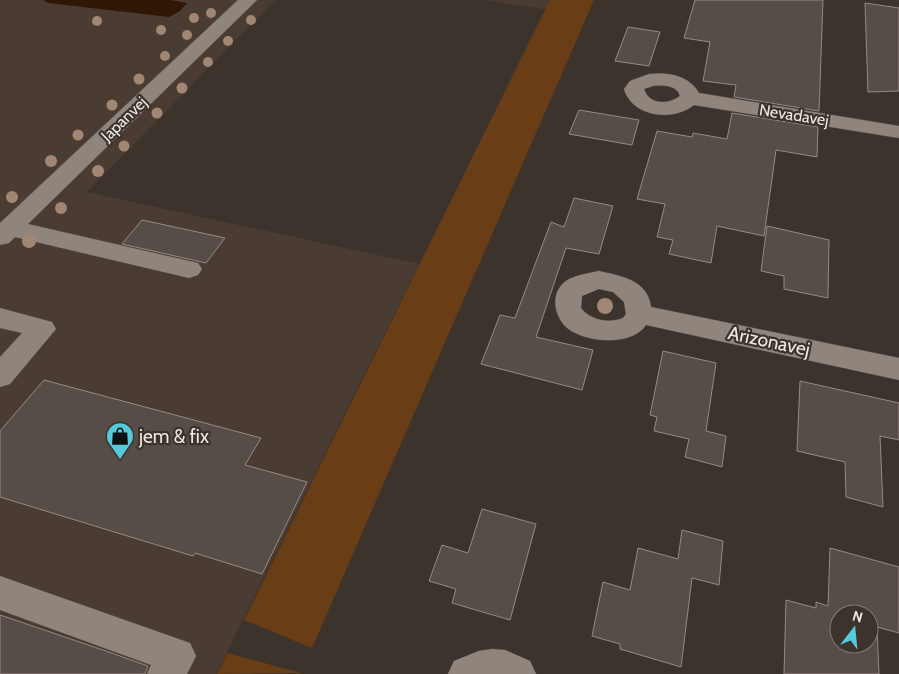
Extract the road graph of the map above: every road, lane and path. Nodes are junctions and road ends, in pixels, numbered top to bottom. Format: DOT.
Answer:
graph roads {
  1 [pos="248,0"];
  2 [pos="690,98"];
  3 [pos="899,132"];
  4 [pos="5,232"];
  5 [pos="189,268"];
  6 [pos="640,314"];
  7 [pos="0,318"];
  8 [pos="899,369"];
  9 [pos="0,376"];
  10 [pos="0,593"];
  11 [pos="166,674"];
  12 [pos="467,674"];
  13 [pos="517,674"];
  1 -- 4 [label="street, Japanvej"];
  2 -- 3 [label="street, Nevadavej"];
  4 -- 5 [label="street"];
  6 -- 8 [label="street, Arizonavej"];
  7 -- 9 [label="street"];
  10 -- 11 [label="street"];
  12 -- 13 [label="street"];
}
